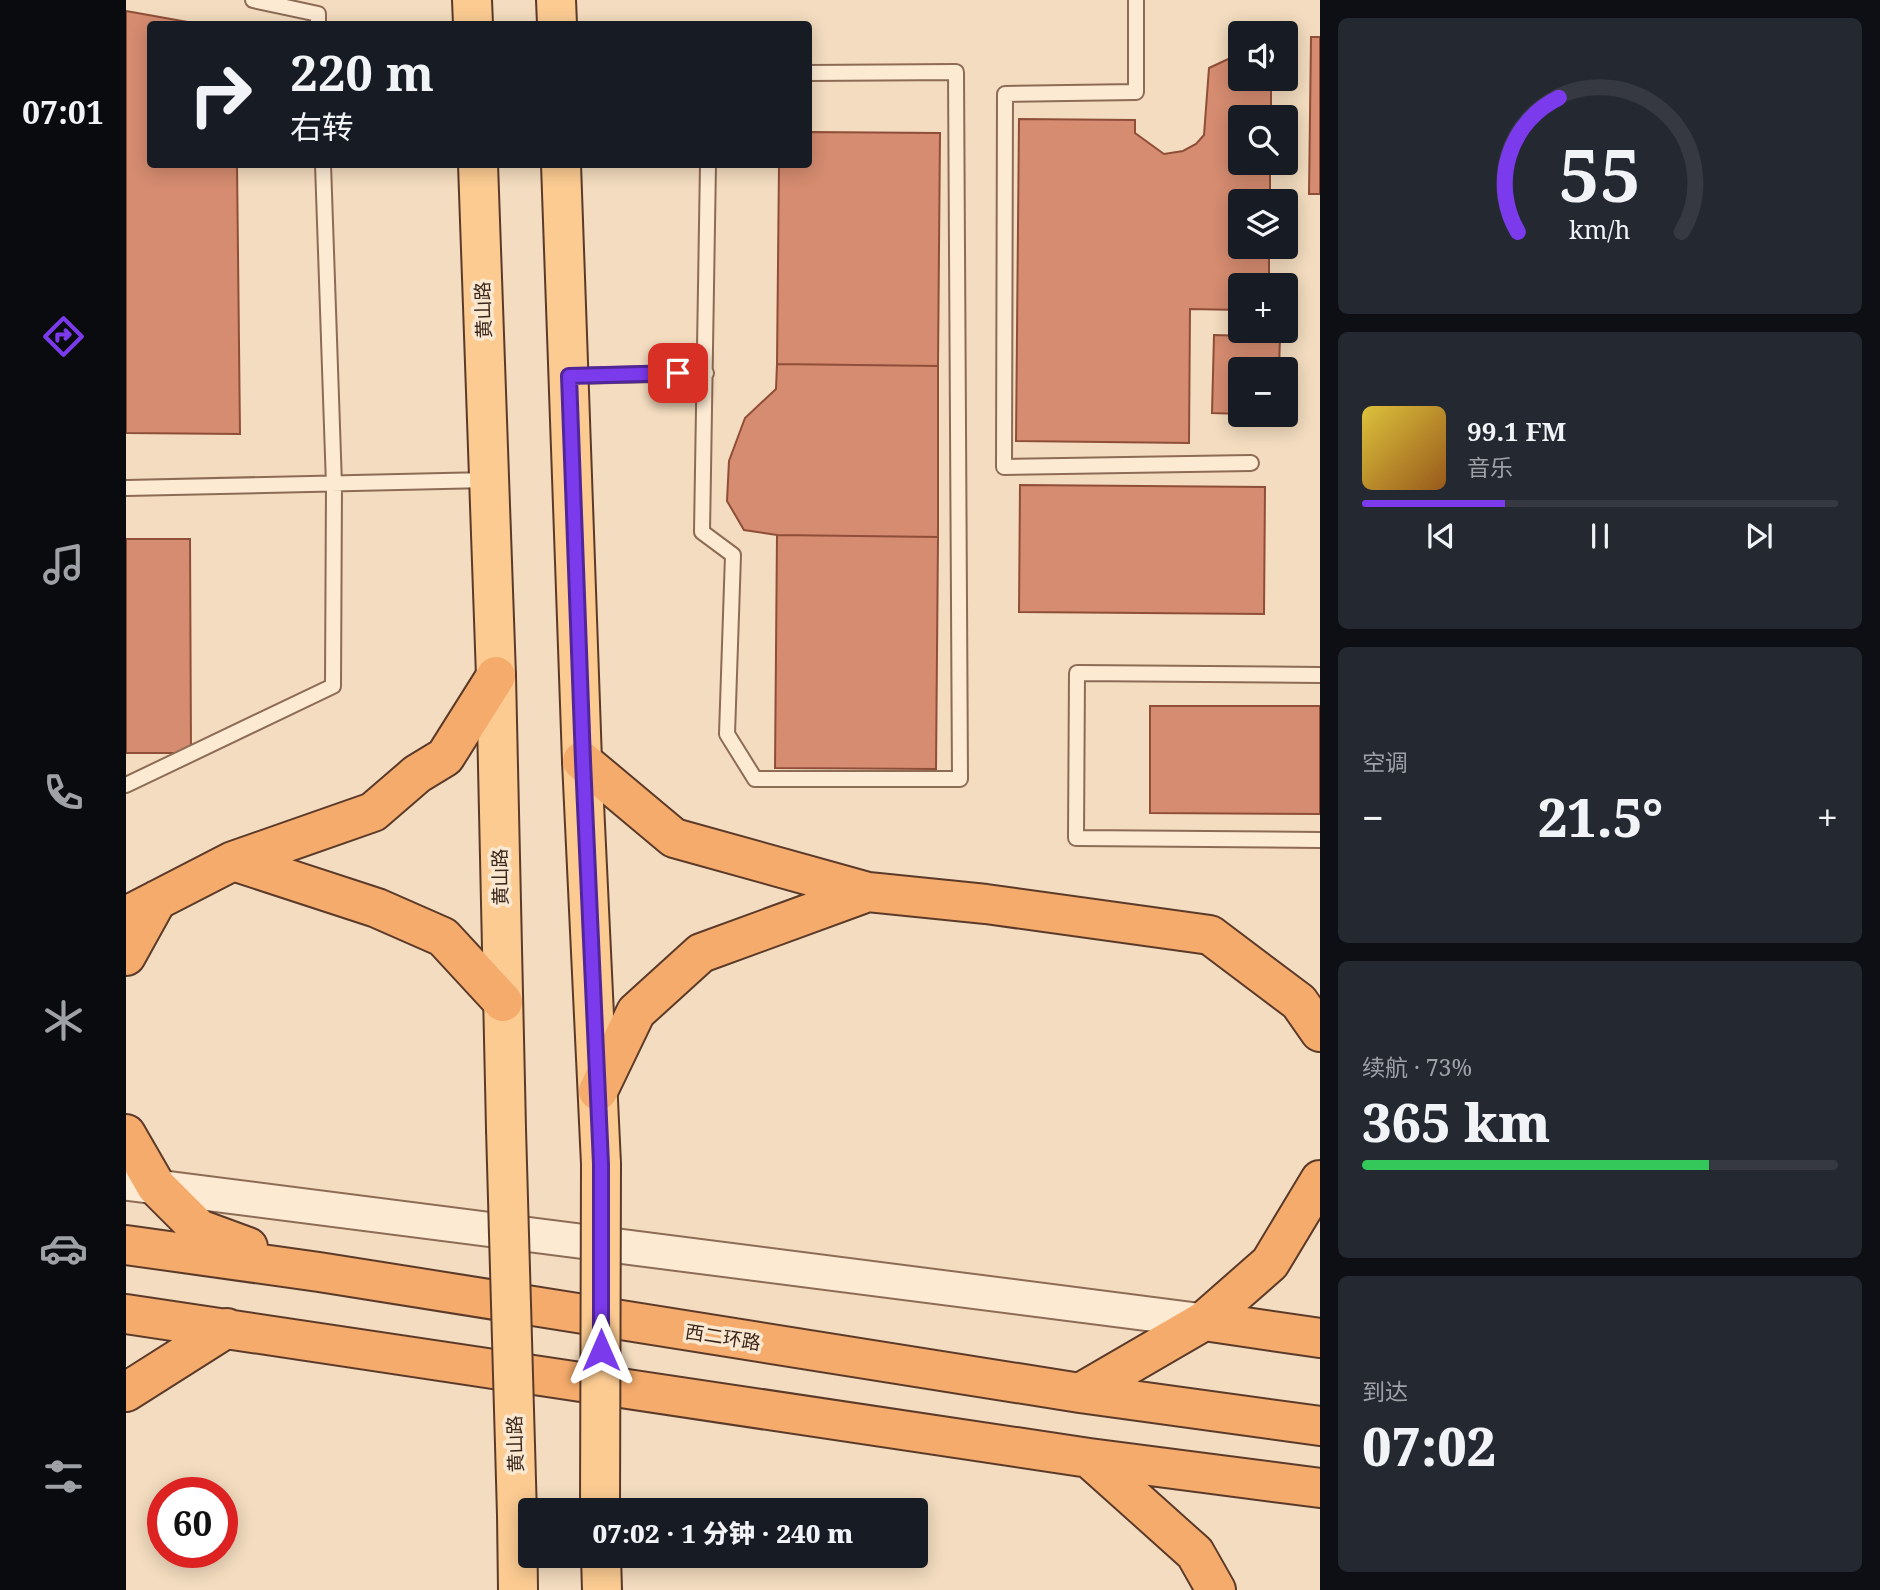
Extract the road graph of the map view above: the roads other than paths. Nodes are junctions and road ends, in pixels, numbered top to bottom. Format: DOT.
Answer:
graph roads {
  1 [pos="253,0"];
  2 [pos="472,0"];
  3 [pos="556,0"];
  4 [pos="1136,0"];
  5 [pos="318,21"];
  6 [pos="473,21"];
  7 [pos="556,21"];
  8 [pos="812,73"];
  9 [pos="323,168"];
  10 [pos="478,168"];
  11 [pos="561,168"];
  12 [pos="708,168"];
  13 [pos="706,373"];
  14 [pos="569,376"];
  15 [pos="1251,463"];
  16 [pos="489,480"];
  17 [pos="334,485"];
  18 [pos="126,488"];
  19 [pos="1320,674"];
  20 [pos="496,676"];
  21 [pos="583,761"];
  22 [pos="126,786"];
  23 [pos="1320,840"];
  24 [pos="233,861"];
  25 [pos="868,892"];
  26 [pos="141,908"];
  27 [pos="126,956"];
  28 [pos="503,1002"];
  29 [pos="1320,1032"];
  30 [pos="598,1091"];
  31 [pos="126,1134"];
  32 [pos="1320,1180"];
  33 [pos="141,1185"];
  34 [pos="126,1245"];
  35 [pos="318,1272"];
  36 [pos="126,1314"];
  37 [pos="1204,1321"];
  38 [pos="228,1328"];
  39 [pos="1320,1338"];
  40 [pos="126,1392"];
  41 [pos="1080,1394"];
  42 [pos="1320,1426"];
  43 [pos="1088,1458"];
  44 [pos="1320,1488"];
  45 [pos="600,1498"];
  46 [pos="601,1568"];
  47 [pos="518,1590"];
  48 [pos="602,1590"];
  49 [pos="1216,1590"];
  1 -- 5 [label="lane"];
  2 -- 6 [label="main road"];
  3 -- 7 [label="main road"];
  4 -- 15 [label="lane"];
  8 -- 13 [label="lane"];
  9 -- 17 [label="lane"];
  10 -- 16 [label="main road, 黄山路"];
  11 -- 14 [label="main road"];
  12 -- 13 [label="lane"];
  13 -- 14 [label="lane"];
  14 -- 21 [label="main road"];
  16 -- 17 [label="lane"];
  16 -- 20 [label="main road, 黄山路"];
  17 -- 18 [label="lane"];
  17 -- 22 [label="lane"];
  19 -- 23 [label="lane"];
  20 -- 24 [label="highway"];
  20 -- 28 [label="main road, 黄山路"];
  21 -- 25 [label="highway"];
  21 -- 30 [label="main road"];
  24 -- 26 [label="highway"];
  24 -- 28 [label="highway"];
  25 -- 29 [label="highway"];
  25 -- 30 [label="highway"];
  26 -- 27 [label="highway"];
  28 -- 47 [label="main road, 黄山路, bridge"];
  30 -- 45 [label="main road, bridge"];
  31 -- 33 [label="highway"];
  32 -- 37 [label="highway"];
  33 -- 35 [label="highway"];
  33 -- 37 [label="street"];
  34 -- 35 [label="highway, 西二环路"];
  35 -- 41 [label="highway, 西二环路"];
  36 -- 38 [label="highway"];
  37 -- 39 [label="highway"];
  37 -- 41 [label="highway"];
  38 -- 40 [label="highway"];
  38 -- 43 [label="highway"];
  41 -- 42 [label="highway, 西二环路"];
  43 -- 44 [label="highway"];
  43 -- 49 [label="highway"];
  46 -- 48 [label="main road"];
}
